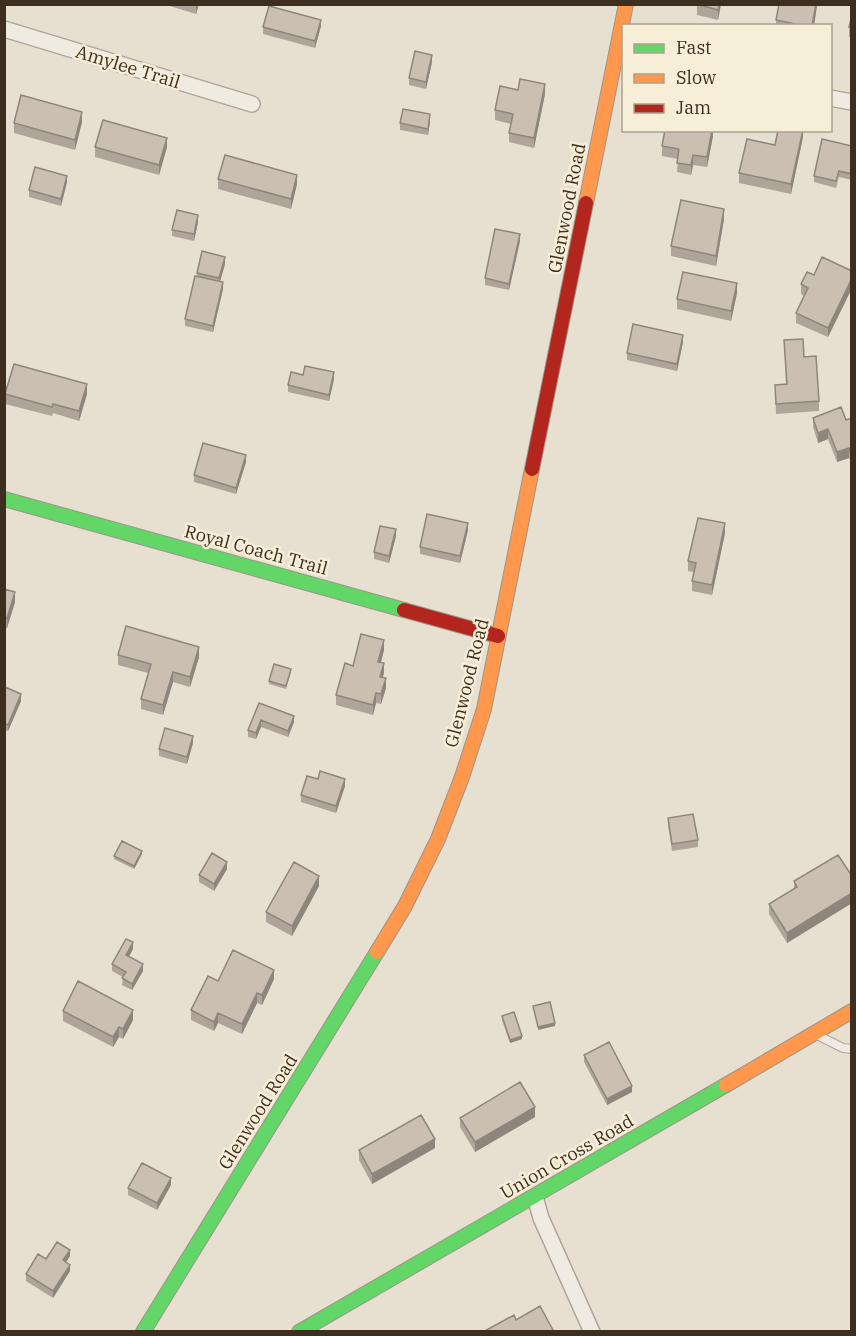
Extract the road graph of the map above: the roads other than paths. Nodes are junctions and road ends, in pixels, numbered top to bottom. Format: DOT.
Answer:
graph roads {
  1 [pos="626,4"];
  2 [pos="624,24"];
  3 [pos="4,29"];
  4 [pos="622,41"];
  5 [pos="620,59"];
  6 [pos="832,98"];
  7 [pos="852,102"];
  8 [pos="252,104"];
  9 [pos="4,499"];
  10 [pos="498,636"];
  11 [pos="852,1011"];
  12 [pos="814,1034"];
  13 [pos="852,1049"];
  14 [pos="535,1197"];
  15 [pos="143,1332"];
  16 [pos="299,1332"];
  17 [pos="592,1332"];
  1 -- 2 [label="street, Glenwood Road"];
  3 -- 8 [label="street, Amylee Trail"];
  4 -- 5 [label="street, Glenwood Road"];
  5 -- 10 [label="street, Glenwood Road"];
  6 -- 7 [label="street"];
  9 -- 10 [label="street, Royal Coach Trail"];
  10 -- 15 [label="street, Glenwood Road"];
  11 -- 12 [label="street, Union Cross Road"];
  12 -- 13 [label="lane"];
  12 -- 14 [label="street, Union Cross Road"];
  14 -- 16 [label="street, Union Cross Road"];
  14 -- 17 [label="street"];
}
